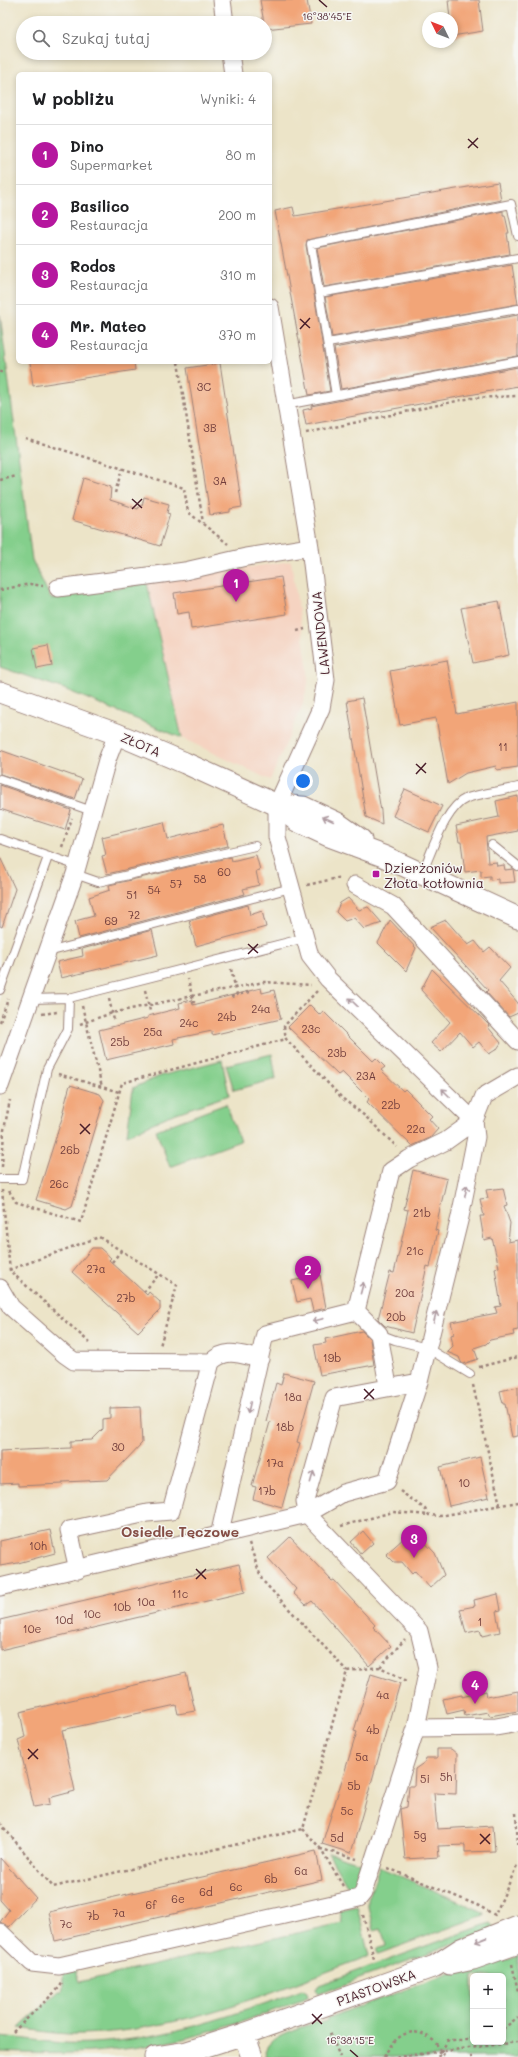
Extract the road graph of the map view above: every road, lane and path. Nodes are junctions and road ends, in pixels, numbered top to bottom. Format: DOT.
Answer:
graph roads {
  1 [pos="222,0"];
  2 [pos="224,16"];
  3 [pos="231,60"];
  4 [pos="233,72"];
  5 [pos="518,236"];
  6 [pos="518,258"];
  7 [pos="319,293"];
  8 [pos="518,309"];
  9 [pos="272,321"];
  10 [pos="328,343"];
  11 [pos="518,361"];
  12 [pos="178,364"];
  13 [pos="336,395"];
  14 [pos="518,396"];
  15 [pos="285,405"];
  16 [pos="290,436"];
  17 [pos="25,438"];
  18 [pos="122,469"];
  19 [pos="17,476"];
  20 [pos="0,480"];
  21 [pos="115,493"];
  22 [pos="203,524"];
  23 [pos="310,547"];
  24 [pos="246,557"];
  25 [pos="58,588"];
  26 [pos="0,590"];
  27 [pos="0,692"];
  28 [pos="118,734"];
  29 [pos="0,780"];
  30 [pos="518,787"];
  31 [pos="277,805"];
  32 [pos="92,811"];
  33 [pos="0,839"];
  34 [pos="492,845"];
  35 [pos="255,846"];
  36 [pos="48,857"];
  37 [pos="518,866"];
  38 [pos="76,870"];
  39 [pos="421,874"];
  40 [pos="349,881"];
  41 [pos="291,888"];
  42 [pos="518,918"];
  43 [pos="305,938"];
  44 [pos="47,952"];
  45 [pos="228,958"];
  46 [pos="185,969"];
  47 [pos="143,980"];
  48 [pos="325,982"];
  49 [pos="235,988"];
  50 [pos="106,989"];
  51 [pos="0,990"];
  52 [pos="249,992"];
  53 [pos="237,995"];
  54 [pos="80,996"];
  55 [pos="192,996"];
  56 [pos="231,997"];
  57 [pos="69,998"];
  58 [pos="31,999"];
  59 [pos="192,1003"];
  60 [pos="149,1006"];
  61 [pos="150,1011"];
  62 [pos="45,1013"];
  63 [pos="112,1013"];
  64 [pos="37,1016"];
  65 [pos="114,1020"];
  66 [pos="86,1021"];
  67 [pos="68,1029"];
  68 [pos="286,1039"];
  69 [pos="518,1041"];
  70 [pos="47,1071"];
  71 [pos="518,1076"];
  72 [pos="102,1088"];
  73 [pos="119,1092"];
  74 [pos="5,1093"];
  75 [pos="474,1121"];
  76 [pos="409,1159"];
  77 [pos="2,1179"];
  78 [pos="121,1251"];
  79 [pos="112,1262"];
  80 [pos="10,1270"];
  81 [pos="160,1274"];
  82 [pos="0,1288"];
  83 [pos="144,1292"];
  84 [pos="356,1311"];
  85 [pos="379,1334"];
  86 [pos="94,1347"];
  87 [pos="160,1347"];
  88 [pos="427,1348"];
  89 [pos="518,1357"];
  90 [pos="260,1360"];
  91 [pos="211,1362"];
  92 [pos="470,1374"];
  93 [pos="419,1382"];
  94 [pos="388,1386"];
  95 [pos="387,1481"];
  96 [pos="518,1502"];
  97 [pos="500,1505"];
  98 [pos="308,1514"];
  99 [pos="429,1515"];
  100 [pos="244,1530"];
  101 [pos="323,1531"];
  102 [pos="219,1536"];
  103 [pos="78,1570"];
  104 [pos="0,1587"];
  105 [pos="396,1649"];
  106 [pos="380,1667"];
  107 [pos="347,1671"];
  108 [pos="402,1680"];
  109 [pos="518,1722"];
  110 [pos="416,1728"];
  111 [pos="516,1813"];
  112 [pos="0,1823"];
  113 [pos="304,1829"];
  114 [pos="518,1845"];
  115 [pos="321,1849"];
  116 [pos="373,1862"];
  117 [pos="518,1863"];
  118 [pos="355,1899"];
  119 [pos="518,1926"];
  120 [pos="0,1932"];
  121 [pos="515,1952"];
  122 [pos="374,1959"];
  123 [pos="59,1966"];
  124 [pos="435,1966"];
  125 [pos="518,1991"];
  126 [pos="518,2017"];
  127 [pos="506,2027"];
  128 [pos="14,2032"];
  129 [pos="330,2033"];
  130 [pos="244,2034"];
  131 [pos="470,2039"];
  132 [pos="518,2042"];
  133 [pos="440,2052"];
  134 [pos="155,2057"];
  135 [pos="252,2057"];
  136 [pos="340,2057"];
  137 [pos="384,2057"];
  138 [pos="396,2057"];
  139 [pos="438,2057"];
  140 [pos="446,2057"];
  1 -- 2 [label="street"];
  3 -- 4 [label="street"];
  5 -- 7 [label="lane"];
  6 -- 7 [label="lane"];
  7 -- 10 [label="lane"];
  8 -- 10 [label="lane"];
  9 -- 15 [label="street, LAWENDOWA"];
  10 -- 13 [label="lane"];
  11 -- 13 [label="lane"];
  12 -- 22 [label="path"];
  13 -- 15 [label="lane"];
  14 -- 16 [label="path"];
  15 -- 16 [label="street, LAWENDOWA"];
  16 -- 23 [label="street, LAWENDOWA"];
  17 -- 18 [label="path"];
  18 -- 21 [label="path"];
  18 -- 22 [label="path"];
  19 -- 20 [label="path"];
  22 -- 24 [label="path"];
  23 -- 24 [label="street"];
  23 -- 31 [label="street, LAWENDOWA"];
  24 -- 25 [label="street"];
  25 -- 26 [label="path"];
  27 -- 28 [label="street, ZŁOTA"];
  28 -- 31 [label="street, ZŁOTA"];
  28 -- 32 [label="street"];
  29 -- 32 [label="lane"];
  30 -- 39 [label="lane"];
  31 -- 39 [label="street, ZŁOTA"];
  31 -- 41 [label="street"];
  32 -- 38 [label="street"];
  33 -- 36 [label="lane"];
  34 -- 37 [label="lane"];
  35 -- 38 [label="lane"];
  36 -- 38 [label="lane"];
  36 -- 51 [label="lane"];
  38 -- 44 [label="street"];
  39 -- 42 [label="street, ZŁOTA"];
  40 -- 41 [label="path"];
  40 -- 69 [label="street"];
  41 -- 43 [label="street"];
  41 -- 44 [label="lane"];
  43 -- 45 [label="lane"];
  43 -- 48 [label="street"];
  44 -- 58 [label="street"];
  45 -- 46 [label="lane"];
  45 -- 49 [label="path"];
  46 -- 47 [label="lane"];
  46 -- 55 [label="path"];
  47 -- 50 [label="lane"];
  47 -- 60 [label="path"];
  48 -- 49 [label="path"];
  48 -- 68 [label="path"];
  75 -- 48 [label="street, one-way"];
  49 -- 53 [label="path"];
  49 -- 55 [label="path"];
  50 -- 54 [label="lane"];
  50 -- 63 [label="path"];
  52 -- 53 [label="path"];
  53 -- 56 [label="path"];
  54 -- 57 [label="lane"];
  54 -- 66 [label="path"];
  55 -- 59 [label="path"];
  55 -- 60 [label="path"];
  57 -- 58 [label="lane"];
  57 -- 67 [label="lane"];
  58 -- 74 [label="street"];
  60 -- 61 [label="path"];
  60 -- 63 [label="path"];
  62 -- 64 [label="path"];
  63 -- 65 [label="path"];
  63 -- 66 [label="path"];
  66 -- 67 [label="path"];
  66 -- 72 [label="path"];
  67 -- 70 [label="lane"];
  68 -- 73 [label="path"];
  68 -- 76 [label="path"];
  70 -- 72 [label="path"];
  70 -- 77 [label="lane"];
  71 -- 75 [label="street"];
  72 -- 73 [label="path"];
  73 -- 77 [label="path"];
  74 -- 77 [label="path"];
  75 -- 76 [label="street"];
  88 -- 75 [label="street, one-way"];
  84 -- 76 [label="street, one-way"];
  77 -- 80 [label="path"];
  78 -- 79 [label="path"];
  78 -- 80 [label="path"];
  78 -- 81 [label="path"];
  80 -- 86 [label="path"];
  81 -- 83 [label="path"];
  81 -- 87 [label="path"];
  82 -- 91 [label="street"];
  84 -- 85 [label="street"];
  84 -- 90 [label="street, one-way"];
  85 -- 88 [label="lane"];
  85 -- 94 [label="street"];
  88 -- 92 [label="lane"];
  88 -- 93 [label="street"];
  89 -- 92 [label="path"];
  90 -- 91 [label="street"];
  90 -- 102 [label="street, one-way"];
  91 -- 103 [label="street"];
  92 -- 97 [label="path"];
  93 -- 94 [label="street"];
  93 -- 95 [label="street"];
  98 -- 94 [label="street, one-way"];
  95 -- 98 [label="street"];
  95 -- 99 [label="path"];
  96 -- 97 [label="path"];
  97 -- 99 [label="path"];
  98 -- 100 [label="street"];
  98 -- 101 [label="street"];
  99 -- 101 [label="path"];
  100 -- 102 [label="street"];
  100 -- 107 [label="path"];
  101 -- 110 [label="street"];
  102 -- 103 [label="street"];
  103 -- 104 [label="street"];
  105 -- 106 [label="path"];
  106 -- 107 [label="path"];
  106 -- 108 [label="path"];
  107 -- 113 [label="path"];
  109 -- 110 [label="street"];
  110 -- 116 [label="street"];
  111 -- 114 [label="path"];
  112 -- 113 [label="path"];
  113 -- 115 [label="path"];
  115 -- 116 [label="path"];
  115 -- 118 [label="path"];
  116 -- 117 [label="path"];
  116 -- 118 [label="street"];
  118 -- 122 [label="path"];
  118 -- 123 [label="street"];
  119 -- 124 [label="street, PIASTOWSKA, one-way"];
  120 -- 123 [label="street"];
  121 -- 124 [label="street, PIASTOWSKA"];
  121 -- 125 [label="path"];
  123 -- 128 [label="path"];
  124 -- 130 [label="street, PIASTOWSKA"];
  126 -- 127 [label="path"];
  129 -- 136 [label="path"];
  130 -- 134 [label="street, PIASTOWSKA"];
  130 -- 135 [label="street"];
  131 -- 133 [label="path"];
  132 -- 133 [label="path"];
  133 -- 137 [label="path"];
  133 -- 138 [label="path"];
  133 -- 139 [label="path"];
  133 -- 140 [label="path"];
}
